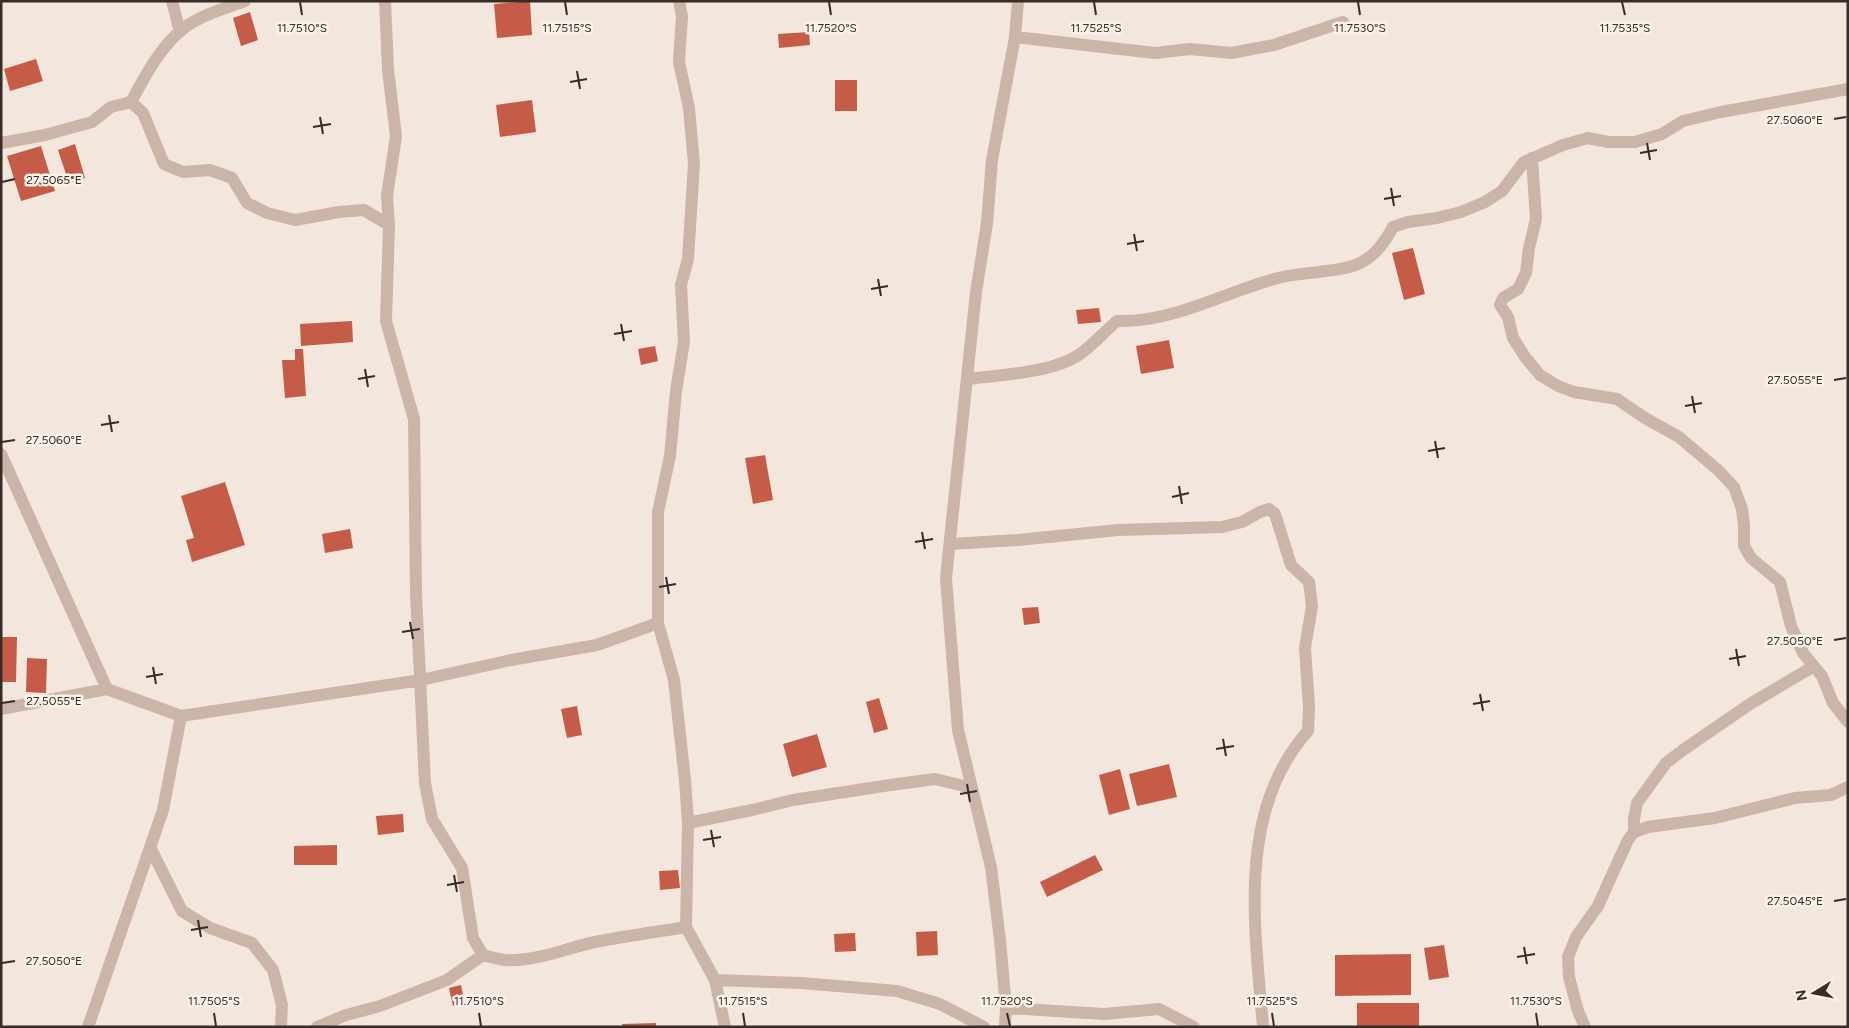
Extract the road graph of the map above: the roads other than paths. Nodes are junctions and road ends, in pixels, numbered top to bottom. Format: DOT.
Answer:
graph roads {
  1 [pos="172,1"];
  2 [pos="246,1"];
  3 [pos="386,1"];
  4 [pos="678,1"];
  5 [pos="1018,1"];
  6 [pos="1344,22"];
  7 [pos="180,32"];
  8 [pos="1015,38"];
  9 [pos="1848,89"];
  10 [pos="131,102"];
  11 [pos="1,143"];
  12 [pos="1532,158"];
  13 [pos="389,225"];
  14 [pos="967,379"];
  15 [pos="1,454"];
  16 [pos="950,544"];
  17 [pos="658,622"];
  18 [pos="1814,666"];
  19 [pos="421,680"];
  20 [pos="107,690"];
  21 [pos="1,709"];
  22 [pos="181,716"];
  23 [pos="1848,722"];
  24 [pos="1848,787"];
  25 [pos="972,788"];
  26 [pos="688,823"];
  27 [pos="1634,832"];
  28 [pos="150,847"];
  29 [pos="686,927"];
  30 [pos="482,955"];
  31 [pos="715,980"];
  32 [pos="1006,1008"];
  33 [pos="88,1027"];
  34 [pos="281,1027"];
  35 [pos="317,1027"];
  36 [pos="726,1027"];
  37 [pos="984,1027"];
  38 [pos="1005,1027"];
  39 [pos="1194,1027"];
  40 [pos="1263,1027"];
  41 [pos="1585,1027"];
  1 -- 7 [label="street"];
  2 -- 7 [label="street"];
  3 -- 13 [label="street"];
  4 -- 17 [label="street"];
  5 -- 8 [label="street"];
  6 -- 8 [label="street"];
  7 -- 10 [label="street"];
  8 -- 14 [label="street"];
  9 -- 12 [label="street"];
  10 -- 11 [label="street"];
  10 -- 13 [label="street"];
  12 -- 14 [label="street"];
  12 -- 18 [label="street"];
  13 -- 19 [label="street"];
  14 -- 16 [label="street"];
  15 -- 20 [label="street"];
  16 -- 25 [label="street"];
  16 -- 40 [label="street"];
  17 -- 19 [label="street"];
  17 -- 26 [label="street"];
  18 -- 23 [label="street"];
  18 -- 27 [label="street"];
  19 -- 22 [label="street"];
  19 -- 30 [label="street"];
  20 -- 21 [label="street"];
  20 -- 22 [label="street"];
  22 -- 28 [label="street"];
  24 -- 27 [label="street"];
  25 -- 26 [label="street"];
  25 -- 32 [label="street"];
  26 -- 29 [label="street"];
  27 -- 41 [label="street"];
  28 -- 33 [label="street"];
  28 -- 34 [label="street"];
  29 -- 30 [label="street"];
  29 -- 31 [label="street"];
  30 -- 35 [label="street"];
  31 -- 36 [label="street"];
  31 -- 37 [label="street"];
  32 -- 38 [label="street"];
  32 -- 39 [label="street"];
}
